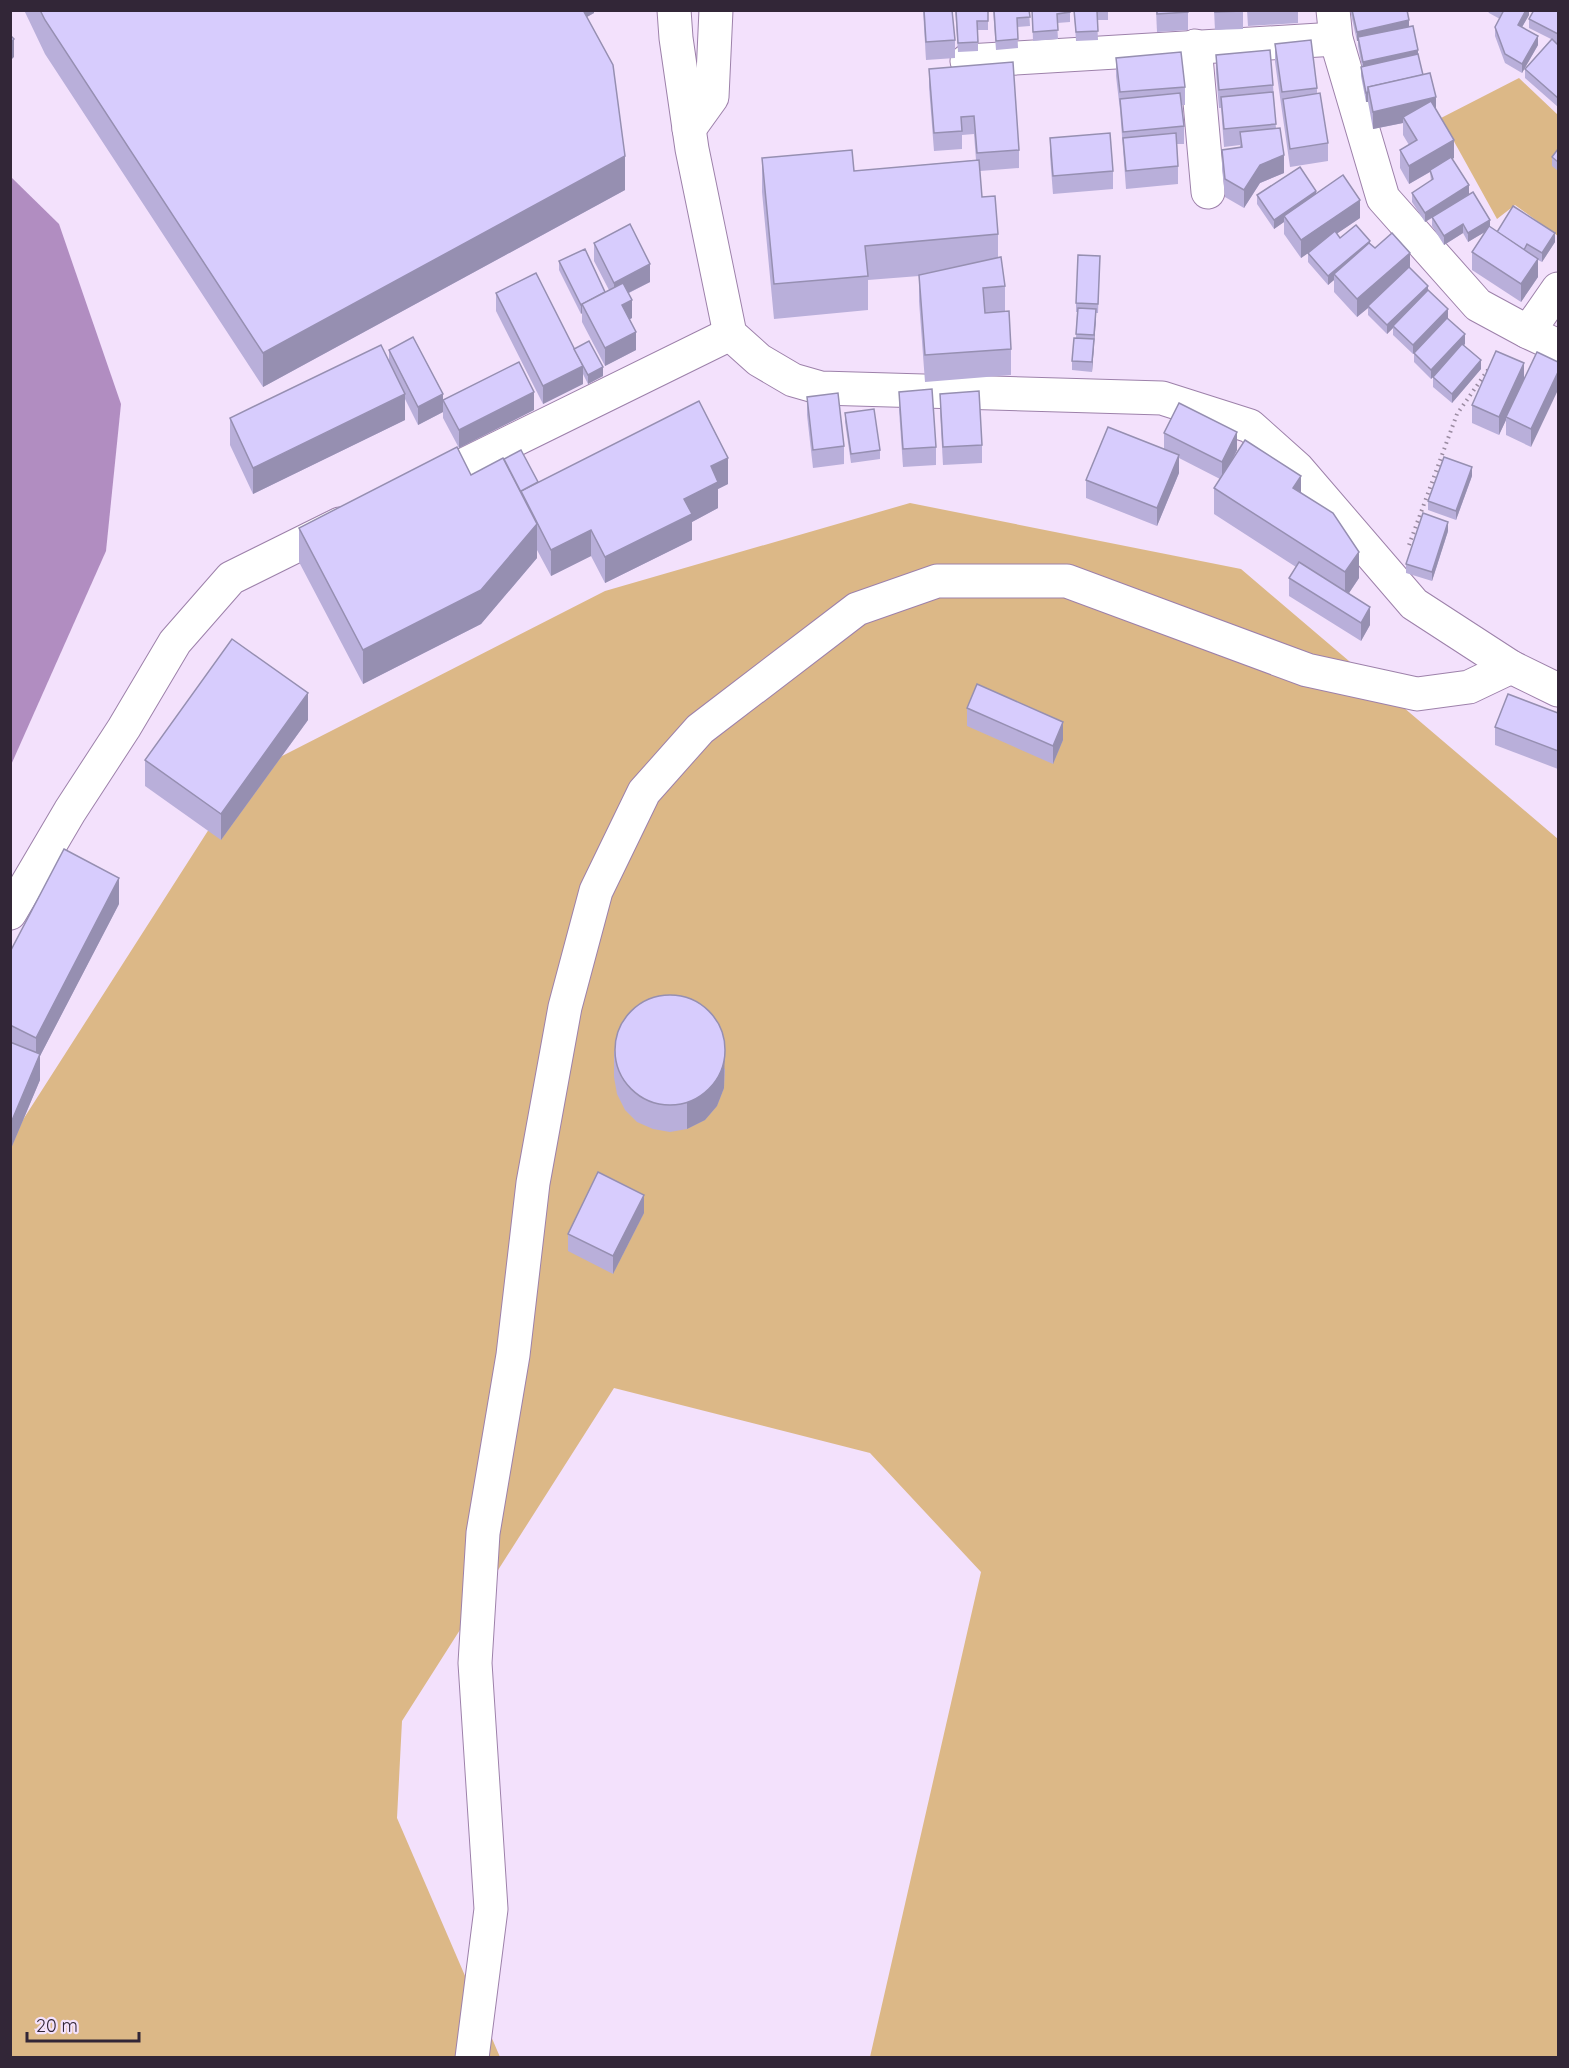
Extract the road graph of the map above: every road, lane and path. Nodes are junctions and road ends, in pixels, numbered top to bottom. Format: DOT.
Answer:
graph roads {
  1 [pos="674,10"];
  2 [pos="716,10"];
  3 [pos="1335,25"];
  4 [pos="1195,46"];
  5 [pos="967,61"];
  6 [pos="689,129"];
  7 [pos="1208,192"];
  8 [pos="1558,289"];
  9 [pos="1528,332"];
  10 [pos="730,334"];
  11 [pos="1558,346"];
  12 [pos="398,497"];
  13 [pos="366,512"];
  14 [pos="1396,582"];
  15 [pos="1511,667"];
  16 [pos="1558,690"];
  17 [pos="10,913"];
  18 [pos="472,2058"];
  1 -- 6 [label="street"];
  2 -- 6 [label="street"];
  3 -- 4 [label="street"];
  3 -- 9 [label="street"];
  4 -- 5 [label="street"];
  4 -- 7 [label="street"];
  6 -- 10 [label="street"];
  8 -- 9 [label="street"];
  9 -- 11 [label="street"];
  9 -- 14 [label="path"];
  10 -- 12 [label="street"];
  10 -- 14 [label="street"];
  13 -- 17 [label="street"];
  14 -- 15 [label="street"];
  15 -- 16 [label="street"];
  15 -- 18 [label="street"];
}
